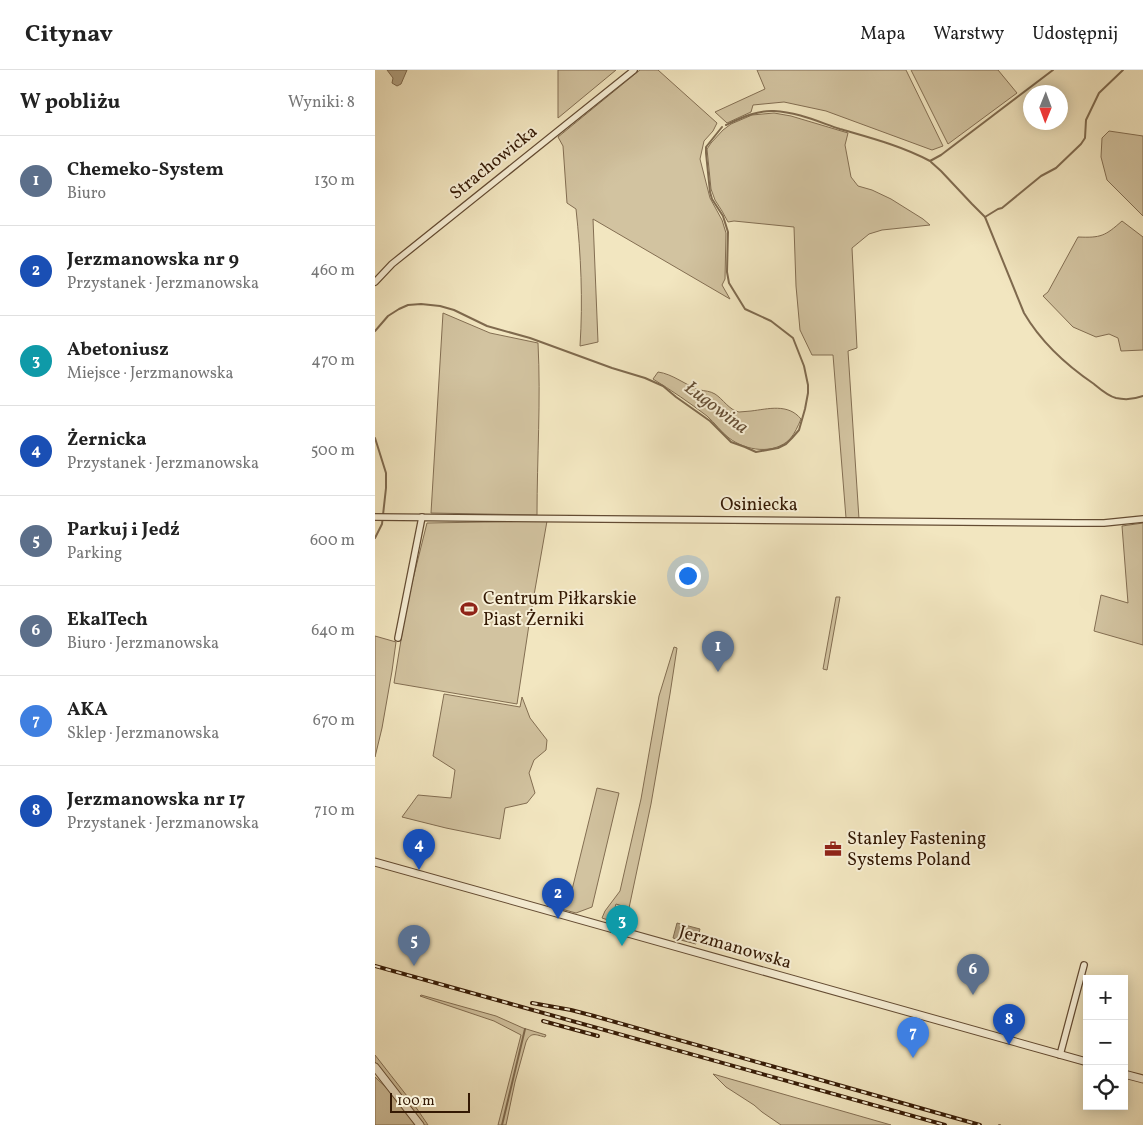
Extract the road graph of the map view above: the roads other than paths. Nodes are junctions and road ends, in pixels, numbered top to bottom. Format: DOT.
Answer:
graph roads {
  1 [pos="633,70"];
  2 [pos="375,282"];
  3 [pos="380,517"];
  4 [pos="422,517"];
  5 [pos="1143,519"];
  6 [pos="398,638"];
  7 [pos="375,862"];
  8 [pos="1084,965"];
  9 [pos="1060,1055"];
  10 [pos="1083,1061"];
  11 [pos="375,1067"];
  12 [pos="1128,1075"];
  13 [pos="1143,1079"];
  14 [pos="420,1125"];
  1 -- 2 [label="street, Strachowicka"];
  3 -- 4 [label="street, Osiniecka"];
  4 -- 5 [label="street, Osiniecka"];
  4 -- 6 [label="street"];
  7 -- 9 [label="street, Jerzmanowska"];
  8 -- 9 [label="street"];
  9 -- 10 [label="street, Jerzmanowska"];
  11 -- 14 [label="street"];
  12 -- 13 [label="street"];
}
